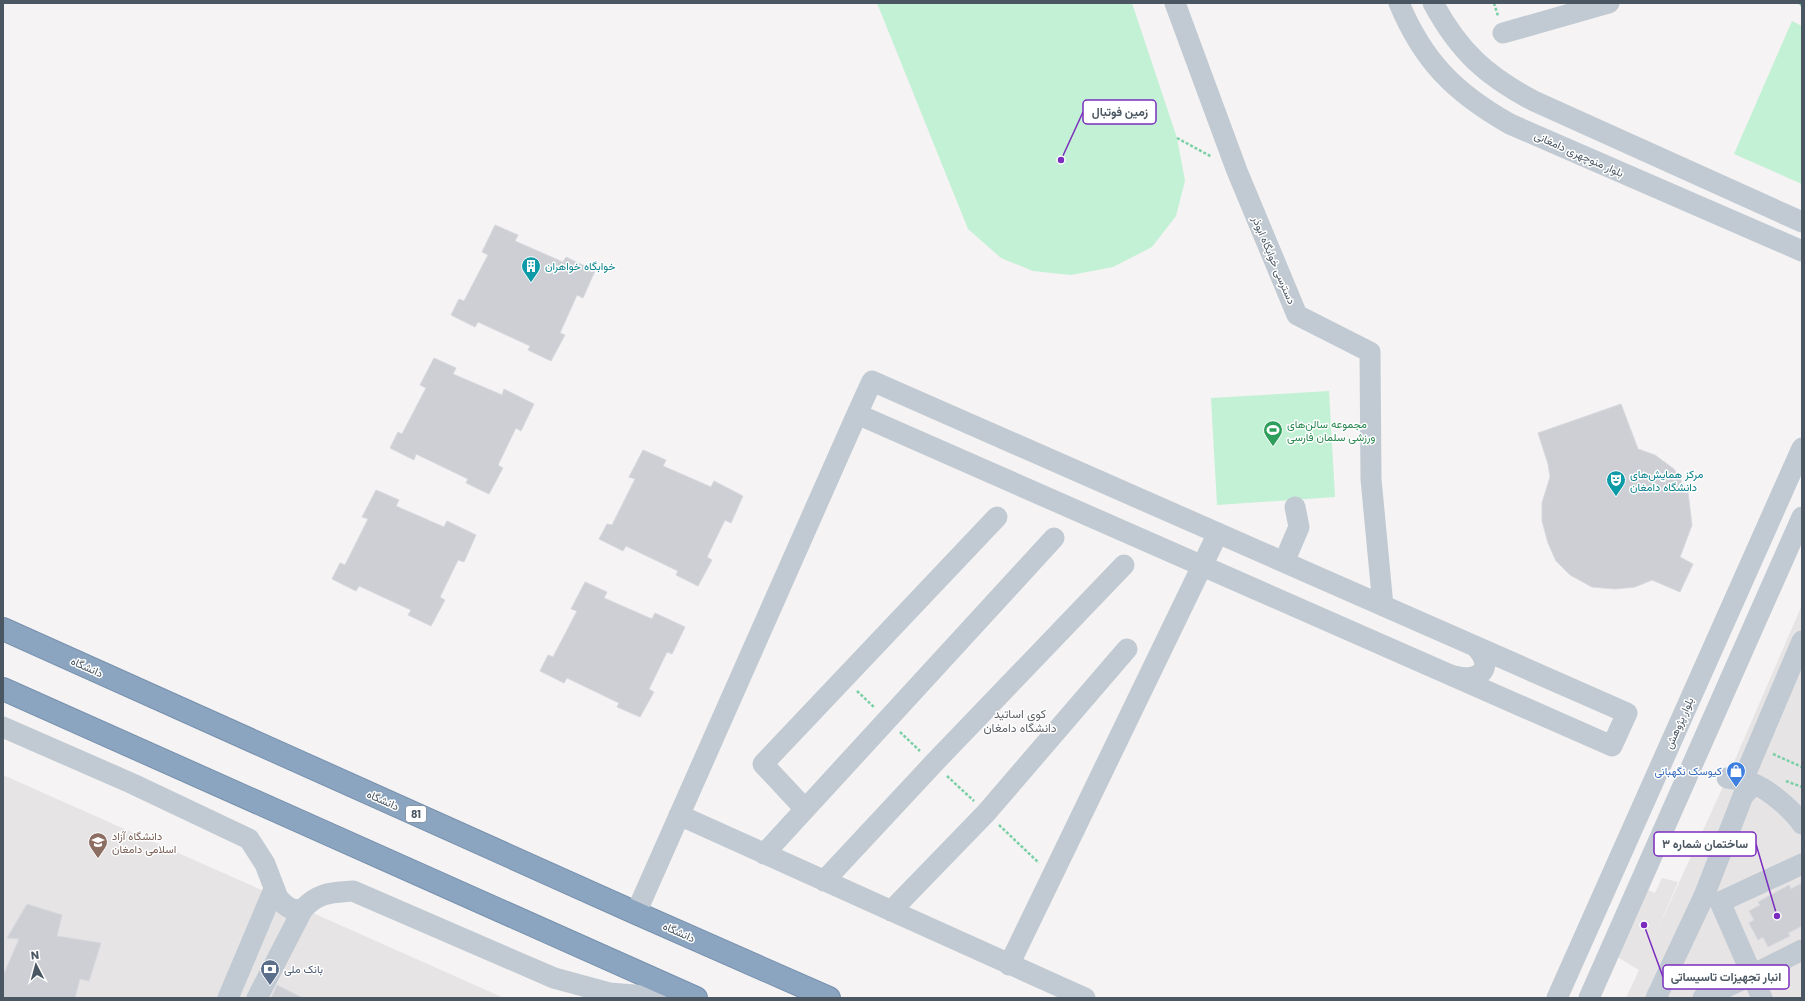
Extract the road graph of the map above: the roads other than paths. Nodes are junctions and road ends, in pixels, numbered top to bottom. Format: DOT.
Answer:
graph roads {
  1 [pos="1175,3"];
  2 [pos="1399,3"];
  3 [pos="1433,3"];
  4 [pos="1609,3"];
  5 [pos="1503,33"];
  6 [pos="1802,222"];
  7 [pos="1802,251"];
  8 [pos="857,414"];
  9 [pos="1802,448"];
  10 [pos="1295,507"];
  11 [pos="997,517"];
  12 [pos="1802,517"];
  13 [pos="1218,533"];
  14 [pos="1054,538"];
  15 [pos="1284,562"];
  16 [pos="1124,565"];
  17 [pos="1203,566"];
  18 [pos="1383,606"];
  19 [pos="3,629"];
  20 [pos="1802,641"];
  21 [pos="1475,646"];
  22 [pos="1127,649"];
  23 [pos="1450,675"];
  24 [pos="3,689"];
  25 [pos="3,728"];
  26 [pos="1742,781"];
  27 [pos="805,809"];
  28 [pos="679,815"];
  29 [pos="1802,824"];
  30 [pos="764,854"];
  31 [pos="1802,864"];
  32 [pos="824,881"];
  33 [pos="274,889"];
  34 [pos="1712,899"];
  35 [pos="303,909"];
  36 [pos="891,911"];
  37 [pos="636,913"];
  38 [pos="1802,950"];
  39 [pos="1009,965"];
  40 [pos="1752,975"];
  41 [pos="228,998"];
  42 [pos="257,998"];
  43 [pos="673,998"];
  44 [pos="696,998"];
  45 [pos="829,998"];
  46 [pos="1085,998"];
  47 [pos="1557,998"];
  48 [pos="1589,998"];
  49 [pos="1656,998"];
  50 [pos="1703,998"];
  51 [pos="1762,998"];
  1 -- 18 [label="street, دسترسی خوابگاه ابوذر"];
  2 -- 7 [label="street, بلوار منوچهری دامغانی"];
  3 -- 6 [label="street"];
  4 -- 5 [label="street"];
  8 -- 13 [label="street"];
  8 -- 17 [label="street"];
  8 -- 28 [label="street"];
  9 -- 47 [label="street, بلوار پژوهش"];
  10 -- 15 [label="street"];
  11 -- 27 [label="street"];
  12 -- 48 [label="street"];
  13 -- 15 [label="street"];
  13 -- 17 [label="street"];
  14 -- 27 [label="street"];
  15 -- 18 [label="street"];
  16 -- 32 [label="street"];
  17 -- 23 [label="street"];
  17 -- 39 [label="street"];
  18 -- 21 [label="street"];
  19 -- 37 [label="highway, دانشگاه / 81"];
  20 -- 26 [label="street"];
  21 -- 23 [label="street"];
  21 -- 23 [label="street"];
  22 -- 36 [label="street"];
  24 -- 44 [label="highway"];
  25 -- 33 [label="street"];
  26 -- 29 [label="street"];
  26 -- 34 [label="street"];
  27 -- 30 [label="street"];
  28 -- 30 [label="street"];
  28 -- 37 [label="street"];
  30 -- 32 [label="street"];
  31 -- 34 [label="street"];
  32 -- 36 [label="street"];
  33 -- 35 [label="street"];
  33 -- 41 [label="street"];
  34 -- 40 [label="street"];
  34 -- 49 [label="street"];
  35 -- 42 [label="street"];
  35 -- 43 [label="street"];
  36 -- 39 [label="street"];
  37 -- 45 [label="highway, دانشگاه / 81"];
  38 -- 40 [label="street"];
  39 -- 46 [label="street"];
  40 -- 50 [label="street"];
  40 -- 51 [label="street"];
}
